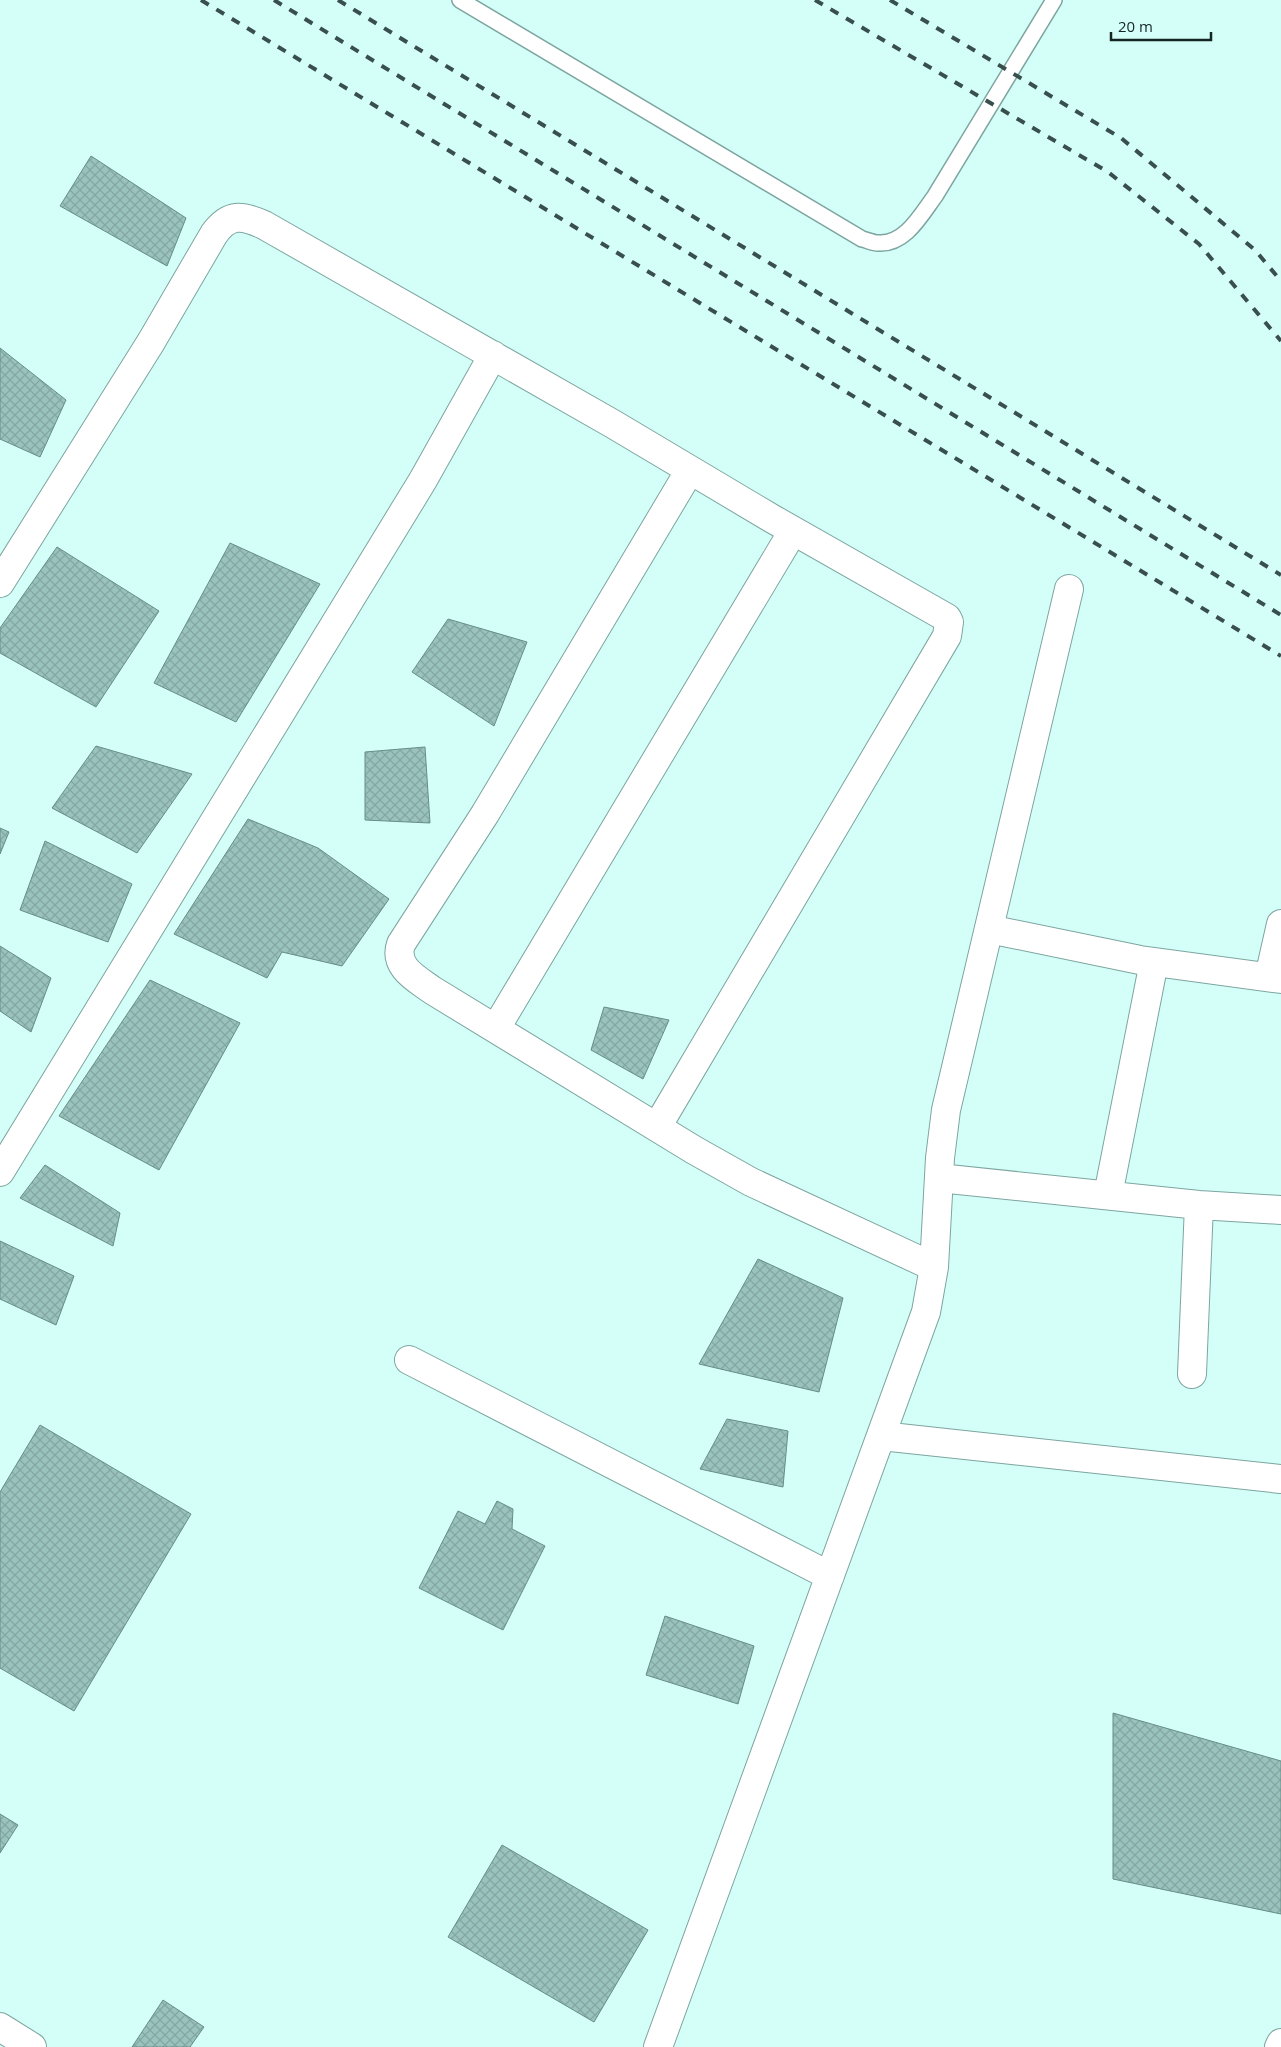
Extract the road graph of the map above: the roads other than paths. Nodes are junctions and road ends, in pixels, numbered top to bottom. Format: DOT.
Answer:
graph roads {
  1 [pos="460,0"];
  2 [pos="1054,0"];
  3 [pos="493,355"];
  4 [pos="690,470"];
  5 [pos="793,531"];
  6 [pos="0,583"];
  7 [pos="1069,589"];
  8 [pos="1281,924"];
  9 [pos="989,929"];
  10 [pos="1154,962"];
  11 [pos="1275,978"];
  12 [pos="496,1028"];
  13 [pos="657,1127"];
  14 [pos="0,1172"];
  15 [pos="939,1178"];
  16 [pos="1108,1195"];
  17 [pos="1198,1204"];
  18 [pos="1281,1210"];
  19 [pos="934,1267"];
  20 [pos="409,1360"];
  21 [pos="1192,1374"];
  22 [pos="881,1436"];
  23 [pos="1281,1480"];
  24 [pos="830,1576"];
  25 [pos="0,2027"];
  26 [pos="1281,2043"];
  27 [pos="32,2047"];
  28 [pos="658,2047"];
  29 [pos="1280,2047"];
  1 -- 2 [label="lane"];
  3 -- 4 [label="street"];
  3 -- 6 [label="street"];
  3 -- 14 [label="street"];
  4 -- 5 [label="street"];
  4 -- 12 [label="street"];
  5 -- 12 [label="street"];
  5 -- 13 [label="street"];
  7 -- 9 [label="street"];
  8 -- 11 [label="street"];
  9 -- 10 [label="street"];
  9 -- 15 [label="street"];
  10 -- 11 [label="street"];
  10 -- 16 [label="street"];
  12 -- 13 [label="street"];
  13 -- 19 [label="street"];
  15 -- 16 [label="street"];
  15 -- 19 [label="street"];
  16 -- 17 [label="street"];
  17 -- 18 [label="street"];
  17 -- 21 [label="street"];
  19 -- 22 [label="street"];
  20 -- 24 [label="street"];
  22 -- 23 [label="street"];
  22 -- 24 [label="street"];
  24 -- 28 [label="street"];
  25 -- 27 [label="street"];
  26 -- 29 [label="street"];
}
